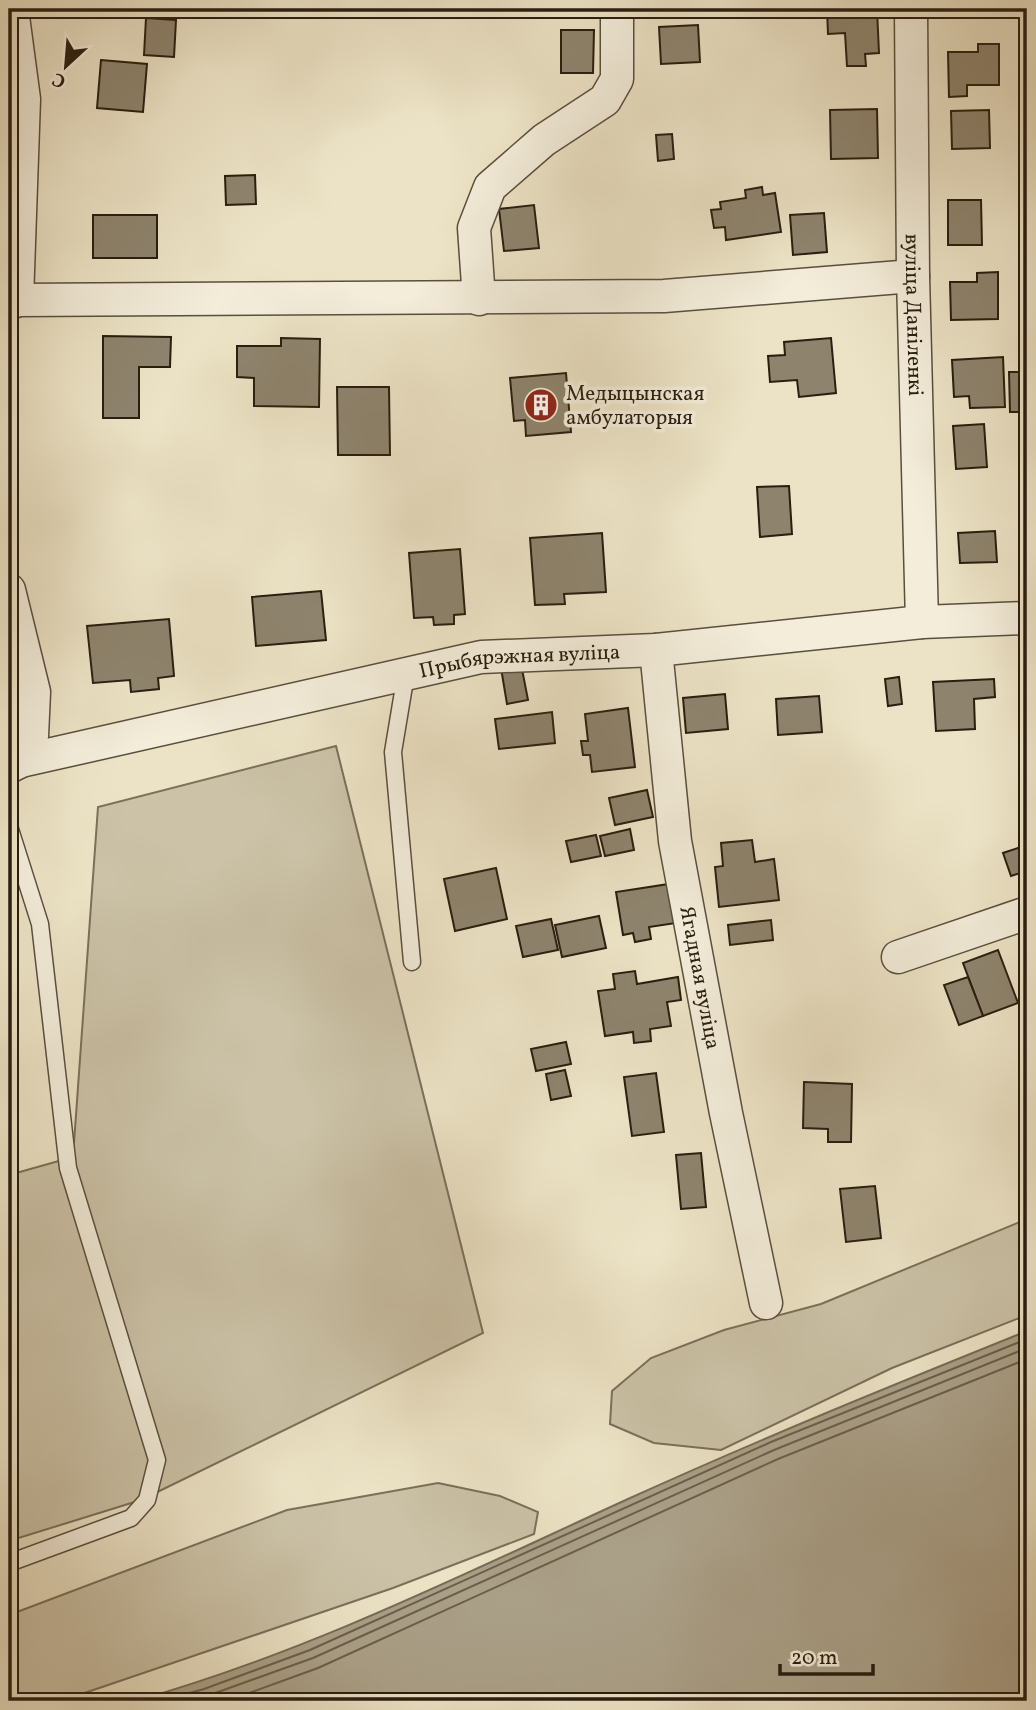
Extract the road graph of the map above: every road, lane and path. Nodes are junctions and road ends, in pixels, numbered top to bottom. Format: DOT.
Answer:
graph roads {
  1 [pos="617,9"];
  2 [pos="911,9"];
  3 [pos="12,16"];
  4 [pos="913,276"];
  5 [pos="480,299"];
  6 [pos="13,302"];
  7 [pos="9,590"];
  8 [pos="1027,618"];
  9 [pos="922,622"];
  10 [pos="656,650"];
  11 [pos="405,674"];
  12 [pos="15,764"];
  13 [pos="9,827"];
  14 [pos="1027,913"];
  15 [pos="898,957"];
  16 [pos="412,962"];
  17 [pos="766,1303"];
  18 [pos="9,1563"];
  1 -- 5 [label="street"];
  2 -- 4 [label="street, вуліца Даніленкі"];
  3 -- 6 [label="street"];
  4 -- 5 [label="street"];
  4 -- 9 [label="street, вуліца Даніленкі"];
  5 -- 6 [label="street"];
  7 -- 12 [label="street"];
  8 -- 9 [label="street, Прыбярэжная вуліца"];
  9 -- 10 [label="street, Прыбярэжная вуліца"];
  10 -- 11 [label="street, Прыбярэжная вуліца"];
  10 -- 17 [label="street, Ягадная вуліца"];
  11 -- 12 [label="street, Прыбярэжная вуліца"];
  11 -- 16 [label="lane"];
  13 -- 18 [label="lane"];
  14 -- 15 [label="street"];
}
